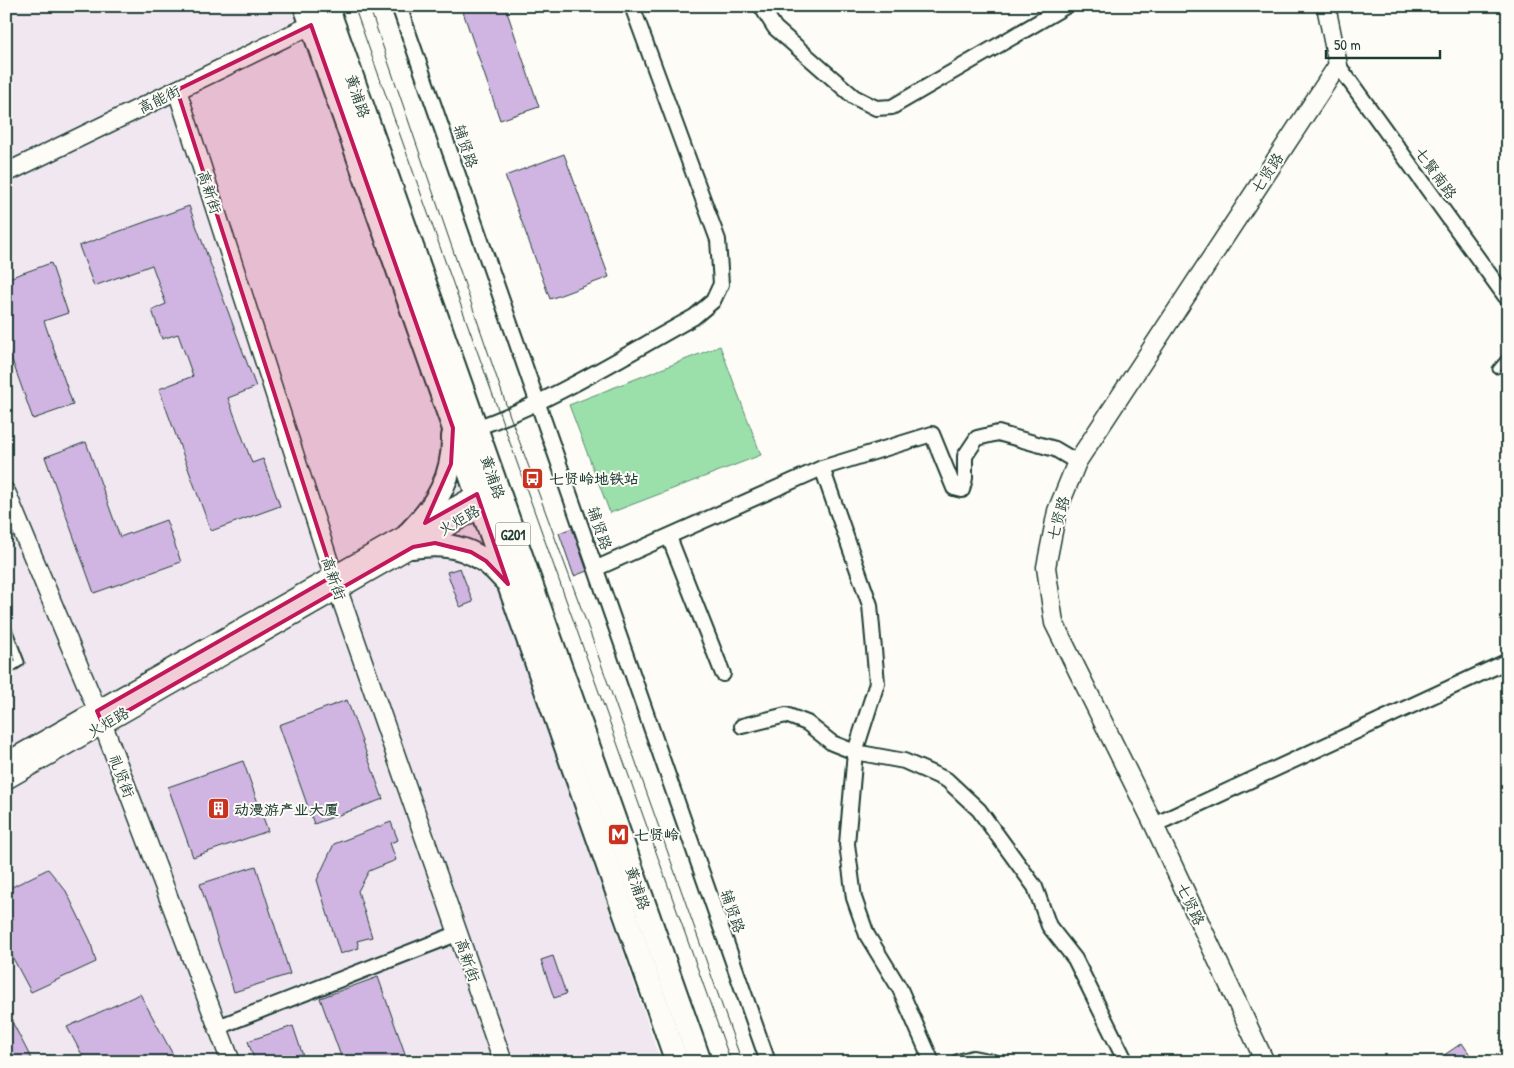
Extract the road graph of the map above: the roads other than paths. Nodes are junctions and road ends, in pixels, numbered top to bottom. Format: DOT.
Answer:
graph roads {
  1 [pos="327,6"];
  2 [pos="399,6"];
  3 [pos="632,6"];
  4 [pos="761,6"];
  5 [pos="1066,6"];
  6 [pos="1326,6"];
  7 [pos="308,16"];
  8 [pos="1338,65"];
  9 [pos="177,90"];
  10 [pos="6,173"];
  11 [pos="1508,300"];
  12 [pos="1508,356"];
  13 [pos="1497,369"];
  14 [pos="539,402"];
  15 [pos="453,428"];
  16 [pos="476,428"];
  17 [pos="1076,462"];
  18 [pos="822,468"];
  19 [pos="6,492"];
  20 [pos="486,500"];
  21 [pos="669,537"];
  22 [pos="412,539"];
  23 [pos="597,568"];
  24 [pos="336,583"];
  25 [pos="508,584"];
  26 [pos="6,626"];
  27 [pos="1508,661"];
  28 [pos="6,670"];
  29 [pos="723,674"];
  30 [pos="100,718"];
  31 [pos="742,726"];
  32 [pos="855,752"];
  33 [pos="6,762"];
  34 [pos="6,780"];
  35 [pos="1154,825"];
  36 [pos="460,933"];
  37 [pos="218,1027"];
  38 [pos="231,1062"];
  39 [pos="503,1062"];
  40 [pos="677,1062"];
  41 [pos="700,1062"];
  42 [pos="768,1062"];
  43 [pos="932,1062"];
  44 [pos="958,1062"];
  45 [pos="993,1062"];
  46 [pos="1126,1062"];
  47 [pos="1265,1062"];
  1 -- 16 [label="highway, 黄浦路 / G201"];
  2 -- 14 [label="street, 辅贤路"];
  3 -- 14 [label="street"];
  4 -- 5 [label="street"];
  6 -- 8 [label="street"];
  7 -- 9 [label="street, 高能街"];
  7 -- 15 [label="highway, 黄浦路 / G201"];
  8 -- 11 [label="street, 七賢南路"];
  8 -- 17 [label="street, 七贤路"];
  9 -- 10 [label="street, 高能街"];
  9 -- 24 [label="street, 高新街"];
  12 -- 13 [label="lane"];
  14 -- 16 [label="street"];
  14 -- 23 [label="street, 辅贤路"];
  15 -- 20 [label="highway, 黄浦路 / G201"];
  15 -- 22 [label="highway"];
  16 -- 20 [label="highway, 黄浦路 / G201"];
  17 -- 18 [label="street"];
  17 -- 35 [label="street, 七贤路"];
  18 -- 21 [label="street"];
  18 -- 32 [label="street"];
  19 -- 30 [label="street, 礼贤街"];
  20 -- 22 [label="street, 火炬路"];
  20 -- 25 [label="highway, 黄浦路 / G201"];
  20 -- 41 [label="highway, 黄浦路 / G201"];
  21 -- 23 [label="street"];
  21 -- 29 [label="street"];
  22 -- 24 [label="street, 火炬路"];
  22 -- 25 [label="highway"];
  23 -- 42 [label="street, 辅贤路"];
  24 -- 30 [label="street, 火炬路"];
  24 -- 36 [label="street, 高新街"];
  25 -- 40 [label="highway, 黄浦路 / G201"];
  26 -- 28 [label="lane"];
  27 -- 35 [label="street"];
  30 -- 33 [label="street, 火炬路"];
  30 -- 34 [label="street, 火炬路"];
  30 -- 37 [label="street, 礼贤街"];
  31 -- 32 [label="street"];
  32 -- 43 [label="street"];
  32 -- 46 [label="street"];
  35 -- 47 [label="street, 七贤路"];
  36 -- 37 [label="street"];
  36 -- 39 [label="street, 高新街"];
  37 -- 38 [label="street, 礼贤街"];
  44 -- 45 [label="street"];
}
